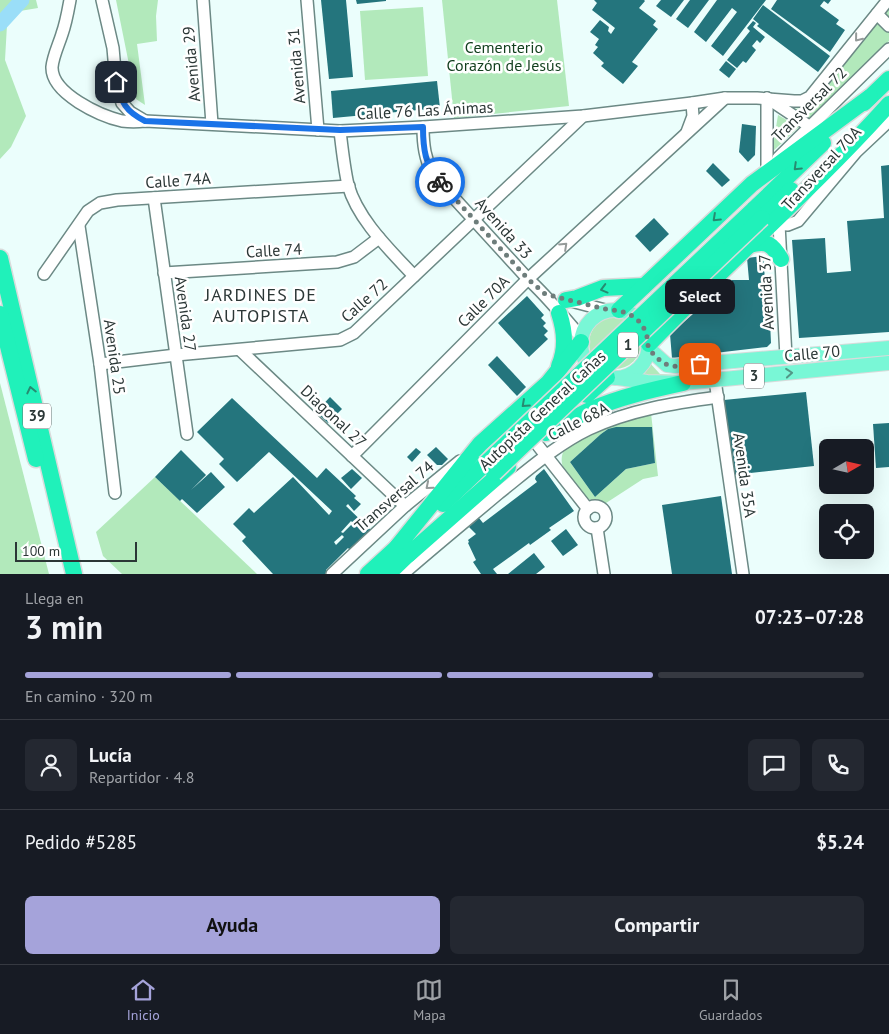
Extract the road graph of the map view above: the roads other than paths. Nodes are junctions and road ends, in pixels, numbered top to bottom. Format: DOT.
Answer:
graph roads {
  1 [pos="70,0"];
  2 [pos="102,0"];
  3 [pos="203,0"];
  4 [pos="306,0"];
  5 [pos="888,0"];
  6 [pos="877,14"];
  7 [pos="889,26"];
  8 [pos="889,49"];
  9 [pos="889,79"];
  10 [pos="870,97"];
  11 [pos="725,98"];
  12 [pos="767,98"];
  13 [pos="889,98"];
  14 [pos="692,103"];
  15 [pos="889,104"];
  16 [pos="582,116"];
  17 [pos="145,121"];
  18 [pos="889,121"];
  19 [pos="212,124"];
  20 [pos="808,126"];
  21 [pos="423,127"];
  22 [pos="318,130"];
  23 [pos="340,130"];
  24 [pos="687,134"];
  25 [pos="767,169"];
  26 [pos="752,184"];
  27 [pos="349,186"];
  28 [pos="154,198"];
  29 [pos="767,219"];
  30 [pos="474,220"];
  31 [pos="79,226"];
  32 [pos="379,238"];
  33 [pos="750,245"];
  34 [pos="0,258"];
  35 [pos="781,259"];
  36 [pos="164,273"];
  37 [pos="44,274"];
  38 [pos="414,276"];
  39 [pos="528,279"];
  40 [pos="650,280"];
  41 [pos="688,304"];
  42 [pos="562,306"];
  43 [pos="614,310"];
  44 [pos="0,314"];
  45 [pos="581,340"];
  46 [pos="649,346"];
  47 [pos="889,348"];
  48 [pos="240,350"];
  49 [pos="176,355"];
  50 [pos="786,357"];
  51 [pos="889,363"];
  52 [pos="100,364"];
  53 [pos="553,377"];
  54 [pos="613,377"];
  55 [pos="715,380"];
  56 [pos="683,383"];
  57 [pos="718,397"];
  58 [pos="570,410"];
  59 [pos="187,434"];
  60 [pos="480,444"];
  61 [pos="543,444"];
  62 [pos="352,456"];
  63 [pos="115,493"];
  64 [pos="405,506"];
  65 [pos="588,508"];
  66 [pos="598,528"];
  67 [pos="68,551"];
  68 [pos="402,551"];
  69 [pos="66,574"];
  70 [pos="74,574"];
  71 [pos="83,574"];
  72 [pos="332,574"];
  73 [pos="368,574"];
  74 [pos="388,574"];
  75 [pos="403,574"];
  76 [pos="604,574"];
  77 [pos="743,574"];
  1 -- 17 [label="street, Calle 76 Las Ánimas"];
  2 -- 17 [label="street"];
  3 -- 19 [label="street, Avenida 29"];
  4 -- 22 [label="street, Avenida 31"];
  5 -- 6 [label="street"];
  6 -- 7 [label="street"];
  6 -- 12 [label="street, one-way"];
  8 -- 20 [label="street, Transversal 72"];
  9 -- 10 [label="highway, Autopista General Cañas / 1"];
  10 -- 26 [label="highway"];
  10 -- 29 [label="highway, Autopista General Cañas / 1, one-way"];
  11 -- 12 [label="street, Calle 76 Las Ánimas"];
  11 -- 14 [label="street, Calle 76 Las Ánimas"];
  11 -- 24 [label="street, Calle 70A"];
  12 -- 20 [label="street"];
  12 -- 25 [label="street"];
  13 -- 29 [label="highway, Autopista General Cañas / 1"];
  14 -- 16 [label="street, Calle 76 Las Ánimas"];
  14 -- 24 [label="street"];
  15 -- 29 [label="highway"];
  16 -- 21 [label="street, Calle 76 Las Ánimas"];
  16 -- 30 [label="street, Calle 72"];
  17 -- 19 [label="street, Calle 76 Las Ánimas"];
  18 -- 29 [label="street, Transversal 70A"];
  19 -- 22 [label="street, Calle 76 Las Ánimas"];
  20 -- 25 [label="street, Transversal 72"];
  21 -- 23 [label="street, Calle 76 Las Ánimas"];
  21 -- 30 [label="street, Avenida 33"];
  22 -- 23 [label="street, Calle 76 Las Ánimas"];
  23 -- 27 [label="street"];
  39 -- 24 [label="street, Calle 70A, one-way"];
  25 -- 26 [label="street, Transversal 72"];
  26 -- 40 [label="highway, one-way"];
  27 -- 28 [label="street, Calle 74A"];
  27 -- 32 [label="street"];
  28 -- 31 [label="street, Calle 74A"];
  28 -- 36 [label="street, Avenida 27"];
  29 -- 33 [label="highway"];
  29 -- 35 [label="street, Avenida 37"];
  29 -- 68 [label="highway, Autopista General Cañas / 1, bridge"];
  30 -- 38 [label="street, Calle 72"];
  30 -- 39 [label="street, Avenida 33"];
  31 -- 37 [label="street, Calle 74A"];
  31 -- 52 [label="street, Avenida 25"];
  32 -- 36 [label="street, Calle 74"];
  32 -- 38 [label="street"];
  33 -- 35 [label="highway"];
  33 -- 41 [label="highway"];
  67 -- 34 [label="highway, 39, one-way"];
  35 -- 50 [label="street, Avenida 37"];
  36 -- 49 [label="street, Avenida 27"];
  38 -- 48 [label="street, Calle 72"];
  39 -- 42 [label="street, Avenida 33"];
  39 -- 62 [label="street, Calle 70A"];
  40 -- 41 [label="highway"];
  40 -- 42 [label="highway, one-way"];
  40 -- 43 [label="highway"];
  41 -- 46 [label="highway"];
  42 -- 43 [label="street, Avenida 33"];
  42 -- 45 [label="street"];
  42 -- 53 [label="highway"];
  43 -- 45 [label="main road"];
  43 -- 46 [label="main road, 3"];
  44 -- 69 [label="highway, 39"];
  45 -- 53 [label="highway"];
  45 -- 54 [label="main road, 3"];
  46 -- 50 [label="main road, Calle 70 / 3"];
  46 -- 54 [label="main road"];
  47 -- 50 [label="main road, Calle 70 / 3"];
  48 -- 49 [label="street, Calle 72"];
  48 -- 62 [label="street, Diagonal 27"];
  49 -- 52 [label="street, Calle 72"];
  49 -- 59 [label="street, Avenida 27"];
  55 -- 51 [label="main road, Calle 70 / 3, one-way"];
  52 -- 63 [label="street, Avenida 25"];
  53 -- 58 [label="highway"];
  53 -- 60 [label="highway, one-way"];
  54 -- 56 [label="main road, Calle 70 / 3"];
  54 -- 58 [label="highway"];
  55 -- 56 [label="main road, Calle 70 / 3"];
  55 -- 57 [label="street, Avenida 35A"];
  56 -- 61 [label="highway"];
  57 -- 61 [label="street, Calle 68A"];
  57 -- 77 [label="street, Avenida 35A"];
  58 -- 61 [label="highway"];
  60 -- 64 [label="street, Transversal 74, one-way"];
  60 -- 68 [label="highway"];
  61 -- 65 [label="street"];
  61 -- 68 [label="highway"];
  61 -- 75 [label="street, Calle 68A"];
  62 -- 64 [label="street, Diagonal 27"];
  64 -- 72 [label="street, Transversal 74"];
  65 -- 66 [label="street"];
  65 -- 66 [label="street"];
  66 -- 76 [label="street"];
  67 -- 70 [label="highway, 39"];
  67 -- 71 [label="highway"];
  68 -- 73 [label="highway, Autopista General Cañas / 1"];
  68 -- 74 [label="highway, Autopista General Cañas / 1"];
}
